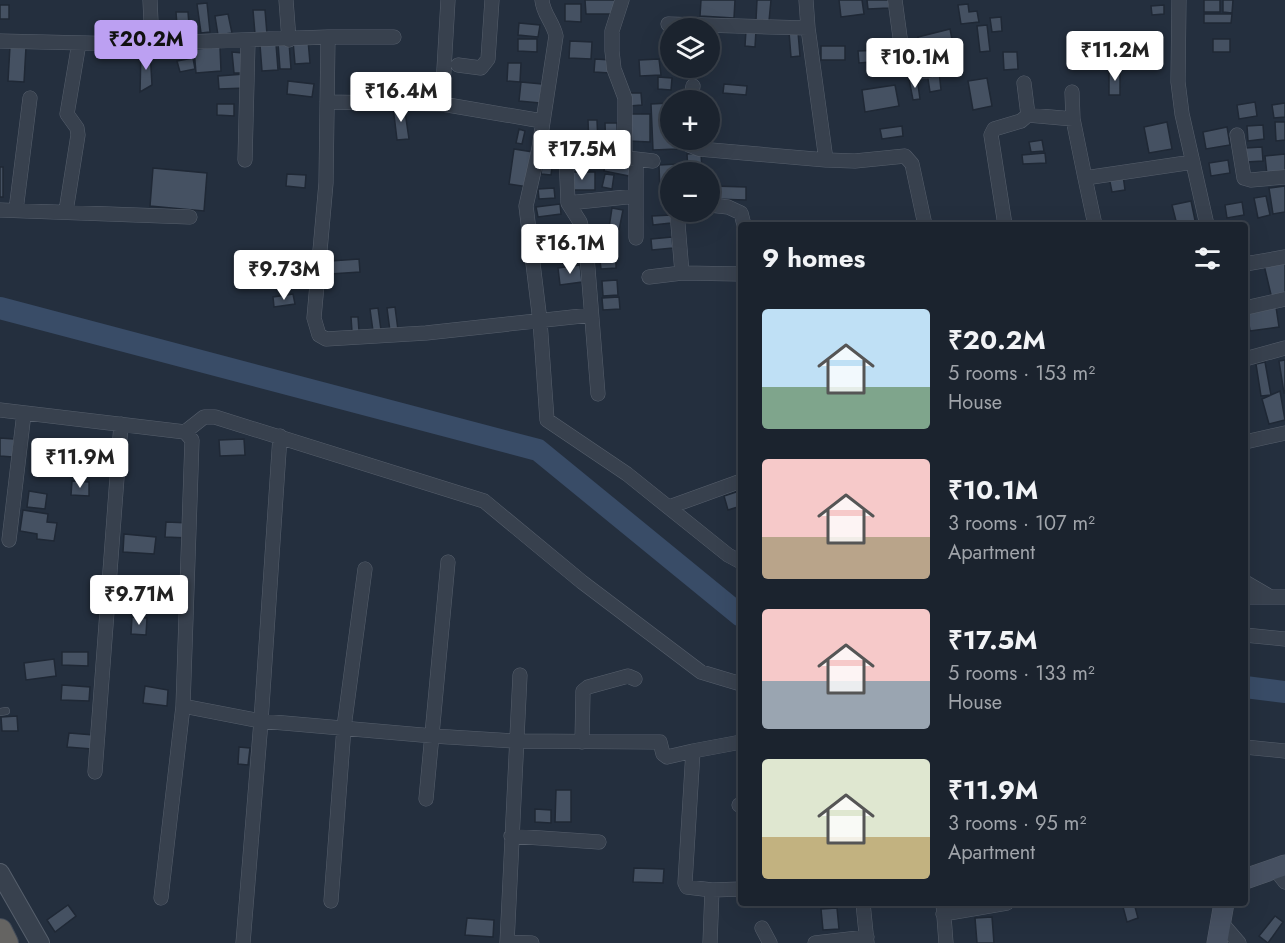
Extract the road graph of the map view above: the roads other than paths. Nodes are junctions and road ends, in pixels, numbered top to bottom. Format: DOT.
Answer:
graph roads {
  1 [pos="150,0"];
  2 [pos="286,0"];
  3 [pos="448,0"];
  4 [pos="492,0"];
  5 [pos="542,0"];
  6 [pos="622,0"];
  7 [pos="806,0"];
  8 [pos="894,0"];
  9 [pos="1179,0"];
  10 [pos="720,25"];
  11 [pos="808,28"];
  12 [pos="328,37"];
  13 [pos="394,38"];
  14 [pos="289,40"];
  15 [pos="0,41"];
  16 [pos="248,42"];
  17 [pos="79,43"];
  18 [pos="152,44"];
  19 [pos="458,65"];
  20 [pos="929,71"];
  21 [pos="1024,82"];
  22 [pos="693,86"];
  23 [pos="693,90"];
  24 [pos="1072,92"];
  25 [pos="30,98"];
  26 [pos="327,102"];
  27 [pos="442,104"];
  28 [pos="1028,116"];
  29 [pos="1073,119"];
  30 [pos="542,122"];
  31 [pos="1236,135"];
  32 [pos="539,148"];
  33 [pos="711,150"];
  34 [pos="566,152"];
  35 [pos="631,159"];
  36 [pos="245,160"];
  37 [pos="653,160"];
  38 [pos="826,160"];
  39 [pos="1192,162"];
  40 [pos="1285,177"];
  41 [pos="1085,178"];
  42 [pos="636,196"];
  43 [pos="568,203"];
  44 [pos="720,207"];
  45 [pos="0,210"];
  46 [pos="16,210"];
  47 [pos="66,211"];
  48 [pos="190,217"];
  49 [pos="678,222"];
  50 [pos="743,222"];
  51 [pos="924,222"];
  52 [pos="1005,222"];
  53 [pos="1094,222"];
  54 [pos="1206,222"];
  55 [pos="636,238"];
  56 [pos="1285,257"];
  57 [pos="1248,263"];
  58 [pos="682,273"];
  59 [pos="738,274"];
  60 [pos="649,277"];
  61 [pos="1285,300"];
  62 [pos="1248,307"];
  63 [pos="591,315"];
  64 [pos="540,321"];
  65 [pos="1285,348"];
  66 [pos="1248,358"];
  67 [pos="598,394"];
  68 [pos="0,410"];
  69 [pos="24,413"];
  70 [pos="121,424"];
  71 [pos="186,432"];
  72 [pos="1285,433"];
  73 [pos="280,436"];
  74 [pos="1248,441"];
  75 [pos="738,482"];
  76 [pos="669,507"];
  77 [pos="9,540"];
  78 [pos="738,560"];
  79 [pos="448,562"];
  80 [pos="365,569"];
  81 [pos="1248,583"];
  82 [pos="1248,597"];
  83 [pos="1278,597"];
  84 [pos="1248,635"];
  85 [pos="1285,639"];
  86 [pos="520,675"];
  87 [pos="634,679"];
  88 [pos="738,683"];
  89 [pos="183,706"];
  90 [pos="261,721"];
  91 [pos="344,727"];
  92 [pos="433,736"];
  93 [pos="515,741"];
  94 [pos="582,742"];
  95 [pos="738,743"];
  96 [pos="1248,747"];
  97 [pos="693,751"];
  98 [pos="1285,751"];
  99 [pos="95,772"];
  100 [pos="426,799"];
  101 [pos="511,836"];
  102 [pos="599,842"];
  103 [pos="1282,872"];
  104 [pos="0,873"];
  105 [pos="1248,878"];
  106 [pos="738,889"];
  107 [pos="712,890"];
  108 [pos="161,898"];
  109 [pos="332,902"];
  110 [pos="863,906"];
  111 [pos="972,906"];
  112 [pos="943,909"];
  113 [pos="1222,912"];
  114 [pos="762,928"];
  115 [pos="0,931"];
  116 [pos="867,940"];
  117 [pos="507,942"];
  118 [pos="6,943"];
  119 [pos="40,943"];
  120 [pos="243,943"];
  121 [pos="532,943"];
  122 [pos="710,943"];
  123 [pos="770,943"];
  124 [pos="815,943"];
  125 [pos="946,943"];
  126 [pos="1216,943"];
  127 [pos="1239,943"];
  1 -- 18 [label="street"];
  2 -- 14 [label="street"];
  3 -- 27 [label="street"];
  4 -- 19 [label="street"];
  5 -- 30 [label="street"];
  6 -- 35 [label="street"];
  7 -- 11 [label="street"];
  8 -- 20 [label="street"];
  9 -- 39 [label="street"];
  10 -- 11 [label="street"];
  11 -- 38 [label="street"];
  12 -- 13 [label="street"];
  12 -- 14 [label="street"];
  12 -- 26 [label="street"];
  14 -- 16 [label="street"];
  15 -- 17 [label="street"];
  16 -- 18 [label="street"];
  16 -- 36 [label="street"];
  17 -- 18 [label="street"];
  17 -- 47 [label="street"];
  21 -- 28 [label="street"];
  22 -- 23 [label="street"];
  24 -- 29 [label="street"];
  25 -- 46 [label="street"];
  26 -- 27 [label="street"];
  26 -- 64 [label="street"];
  27 -- 30 [label="street"];
  28 -- 29 [label="street"];
  28 -- 52 [label="street"];
  29 -- 41 [label="street"];
  30 -- 32 [label="street"];
  31 -- 40 [label="street"];
  32 -- 34 [label="street"];
  32 -- 64 [label="street"];
  33 -- 38 [label="street"];
  34 -- 35 [label="street"];
  34 -- 43 [label="street"];
  35 -- 37 [label="street"];
  35 -- 42 [label="street"];
  38 -- 51 [label="street"];
  39 -- 41 [label="street"];
  39 -- 54 [label="street"];
  41 -- 53 [label="street"];
  42 -- 43 [label="street"];
  42 -- 55 [label="street"];
  43 -- 63 [label="street"];
  44 -- 50 [label="street"];
  45 -- 46 [label="street"];
  46 -- 47 [label="street"];
  47 -- 48 [label="street"];
  49 -- 58 [label="street"];
  56 -- 57 [label="street"];
  58 -- 59 [label="street"];
  58 -- 60 [label="street"];
  61 -- 62 [label="street"];
  63 -- 64 [label="street"];
  63 -- 67 [label="street"];
  64 -- 76 [label="street"];
  65 -- 66 [label="street"];
  68 -- 69 [label="street"];
  69 -- 70 [label="street"];
  69 -- 77 [label="street"];
  70 -- 71 [label="street"];
  70 -- 99 [label="street"];
  71 -- 73 [label="street"];
  71 -- 89 [label="street"];
  72 -- 74 [label="street"];
  73 -- 88 [label="street"];
  73 -- 90 [label="street"];
  75 -- 76 [label="street"];
  76 -- 78 [label="street"];
  79 -- 92 [label="street"];
  80 -- 91 [label="street"];
  81 -- 83 [label="street"];
  82 -- 83 [label="street"];
  84 -- 85 [label="street"];
  86 -- 93 [label="street"];
  87 -- 94 [label="street"];
  89 -- 90 [label="street"];
  89 -- 108 [label="street"];
  90 -- 91 [label="street"];
  90 -- 120 [label="street"];
  91 -- 92 [label="street"];
  91 -- 109 [label="street"];
  92 -- 93 [label="street"];
  92 -- 100 [label="street"];
  93 -- 94 [label="street"];
  93 -- 101 [label="street"];
  94 -- 97 [label="street"];
  95 -- 97 [label="street"];
  96 -- 98 [label="street"];
  97 -- 107 [label="street"];
  101 -- 102 [label="street"];
  101 -- 117 [label="street"];
  103 -- 105 [label="main road"];
  104 -- 119 [label="street"];
  106 -- 107 [label="street"];
  107 -- 122 [label="street"];
  110 -- 116 [label="street"];
  111 -- 112 [label="street"];
  112 -- 125 [label="street"];
  113 -- 126 [label="main road"];
  113 -- 127 [label="street"];
  114 -- 123 [label="street"];
  115 -- 118 [label="highway"];
  116 -- 124 [label="street"];
  117 -- 121 [label="street"];
}
